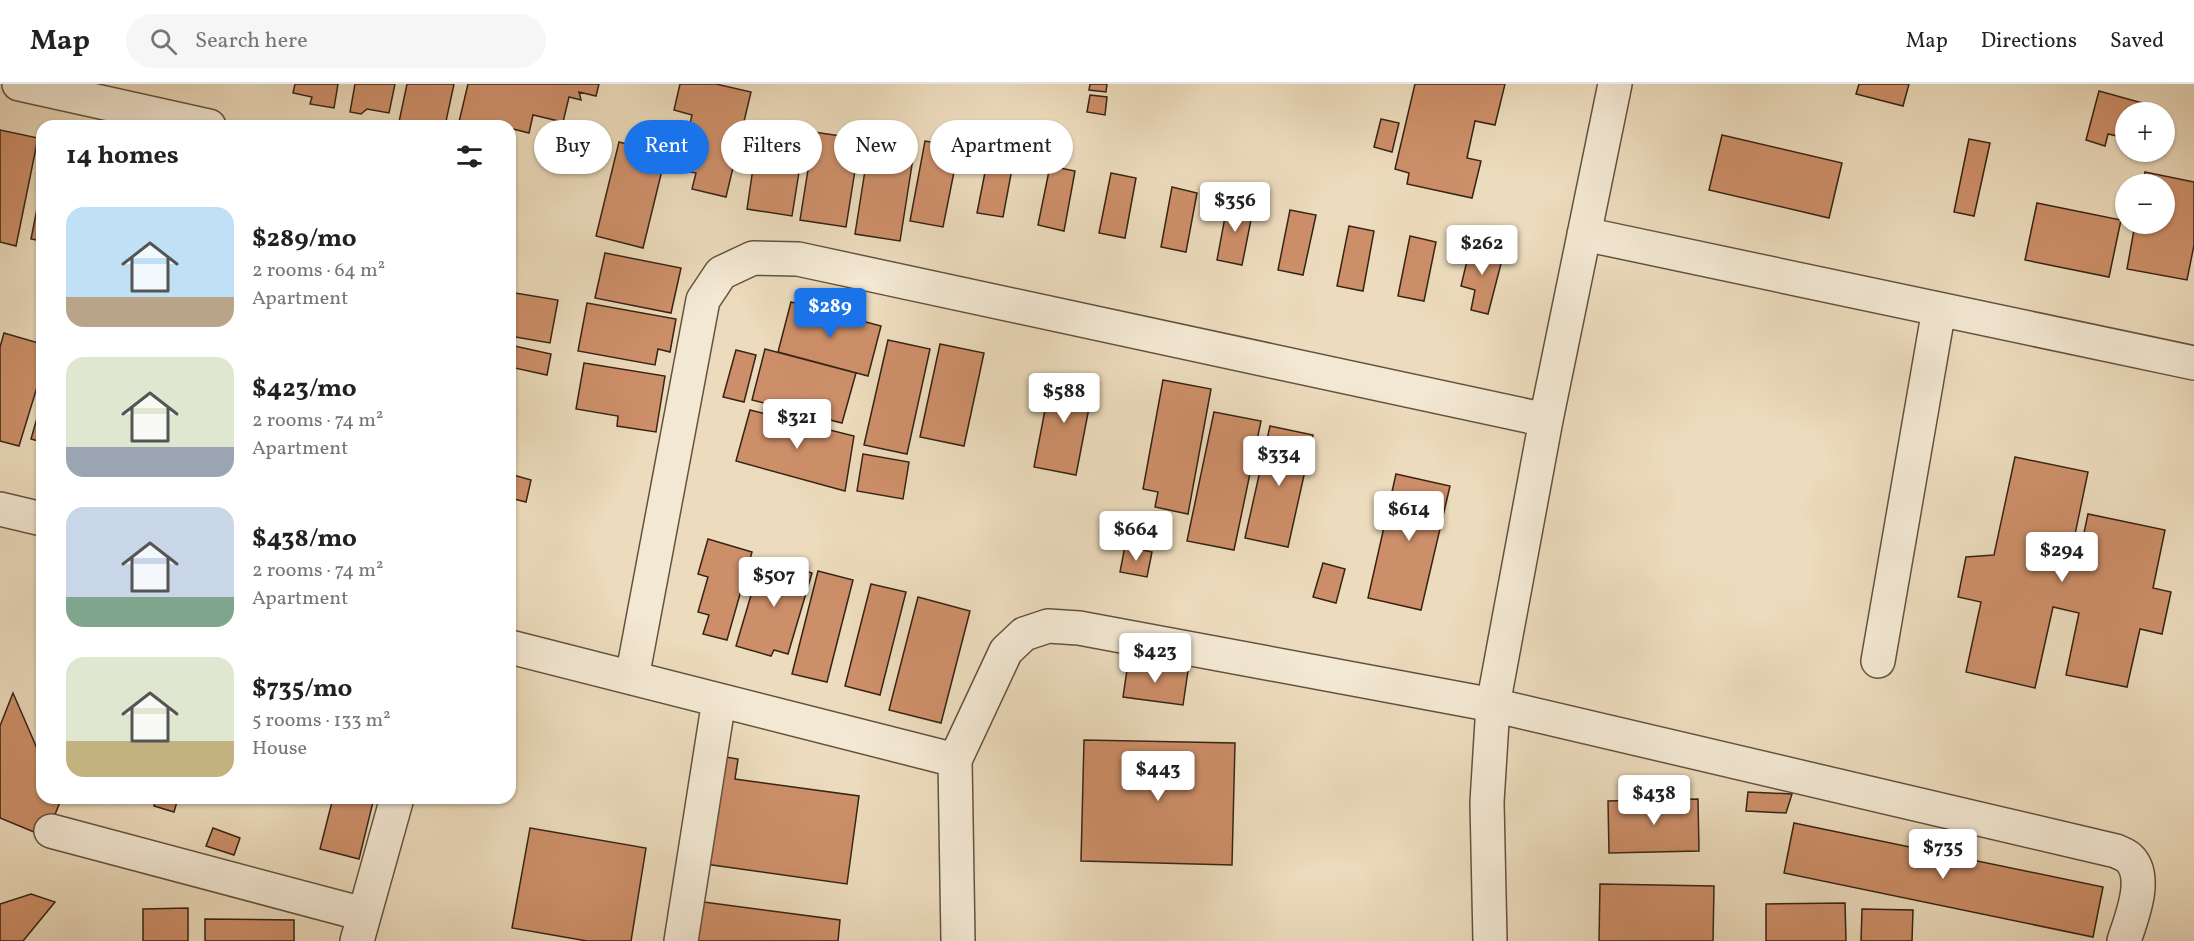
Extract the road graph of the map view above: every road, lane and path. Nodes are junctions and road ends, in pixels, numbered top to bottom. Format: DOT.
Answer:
graph roads {
  1 [pos="19,84"];
  2 [pos="1615,84"];
  3 [pos="181,120"];
  4 [pos="1584,234"];
  5 [pos="1939,309"];
  6 [pos="2194,363"];
  7 [pos="1546,420"];
  8 [pos="0,509"];
  9 [pos="36,518"];
  10 [pos="516,649"];
  11 [pos="1878,661"];
  12 [pos="632,678"];
  13 [pos="719,700"];
  14 [pos="1493,705"];
  15 [pos="955,760"];
  16 [pos="395,804"];
  17 [pos="51,831"];
  18 [pos="360,928"];
  19 [pos="681,941"];
  20 [pos="958,941"];
  21 [pos="1490,941"];
  22 [pos="2124,941"];
  1 -- 3 [label="street"];
  2 -- 4 [label="street"];
  4 -- 5 [label="street"];
  4 -- 7 [label="street"];
  5 -- 6 [label="street"];
  5 -- 11 [label="street"];
  7 -- 12 [label="street"];
  7 -- 14 [label="street"];
  8 -- 9 [label="street"];
  10 -- 12 [label="street"];
  12 -- 13 [label="street"];
  13 -- 15 [label="street"];
  13 -- 19 [label="street"];
  14 -- 15 [label="street"];
  14 -- 21 [label="street"];
  14 -- 22 [label="street"];
  15 -- 20 [label="street"];
  16 -- 18 [label="street"];
  17 -- 18 [label="street"];
}
